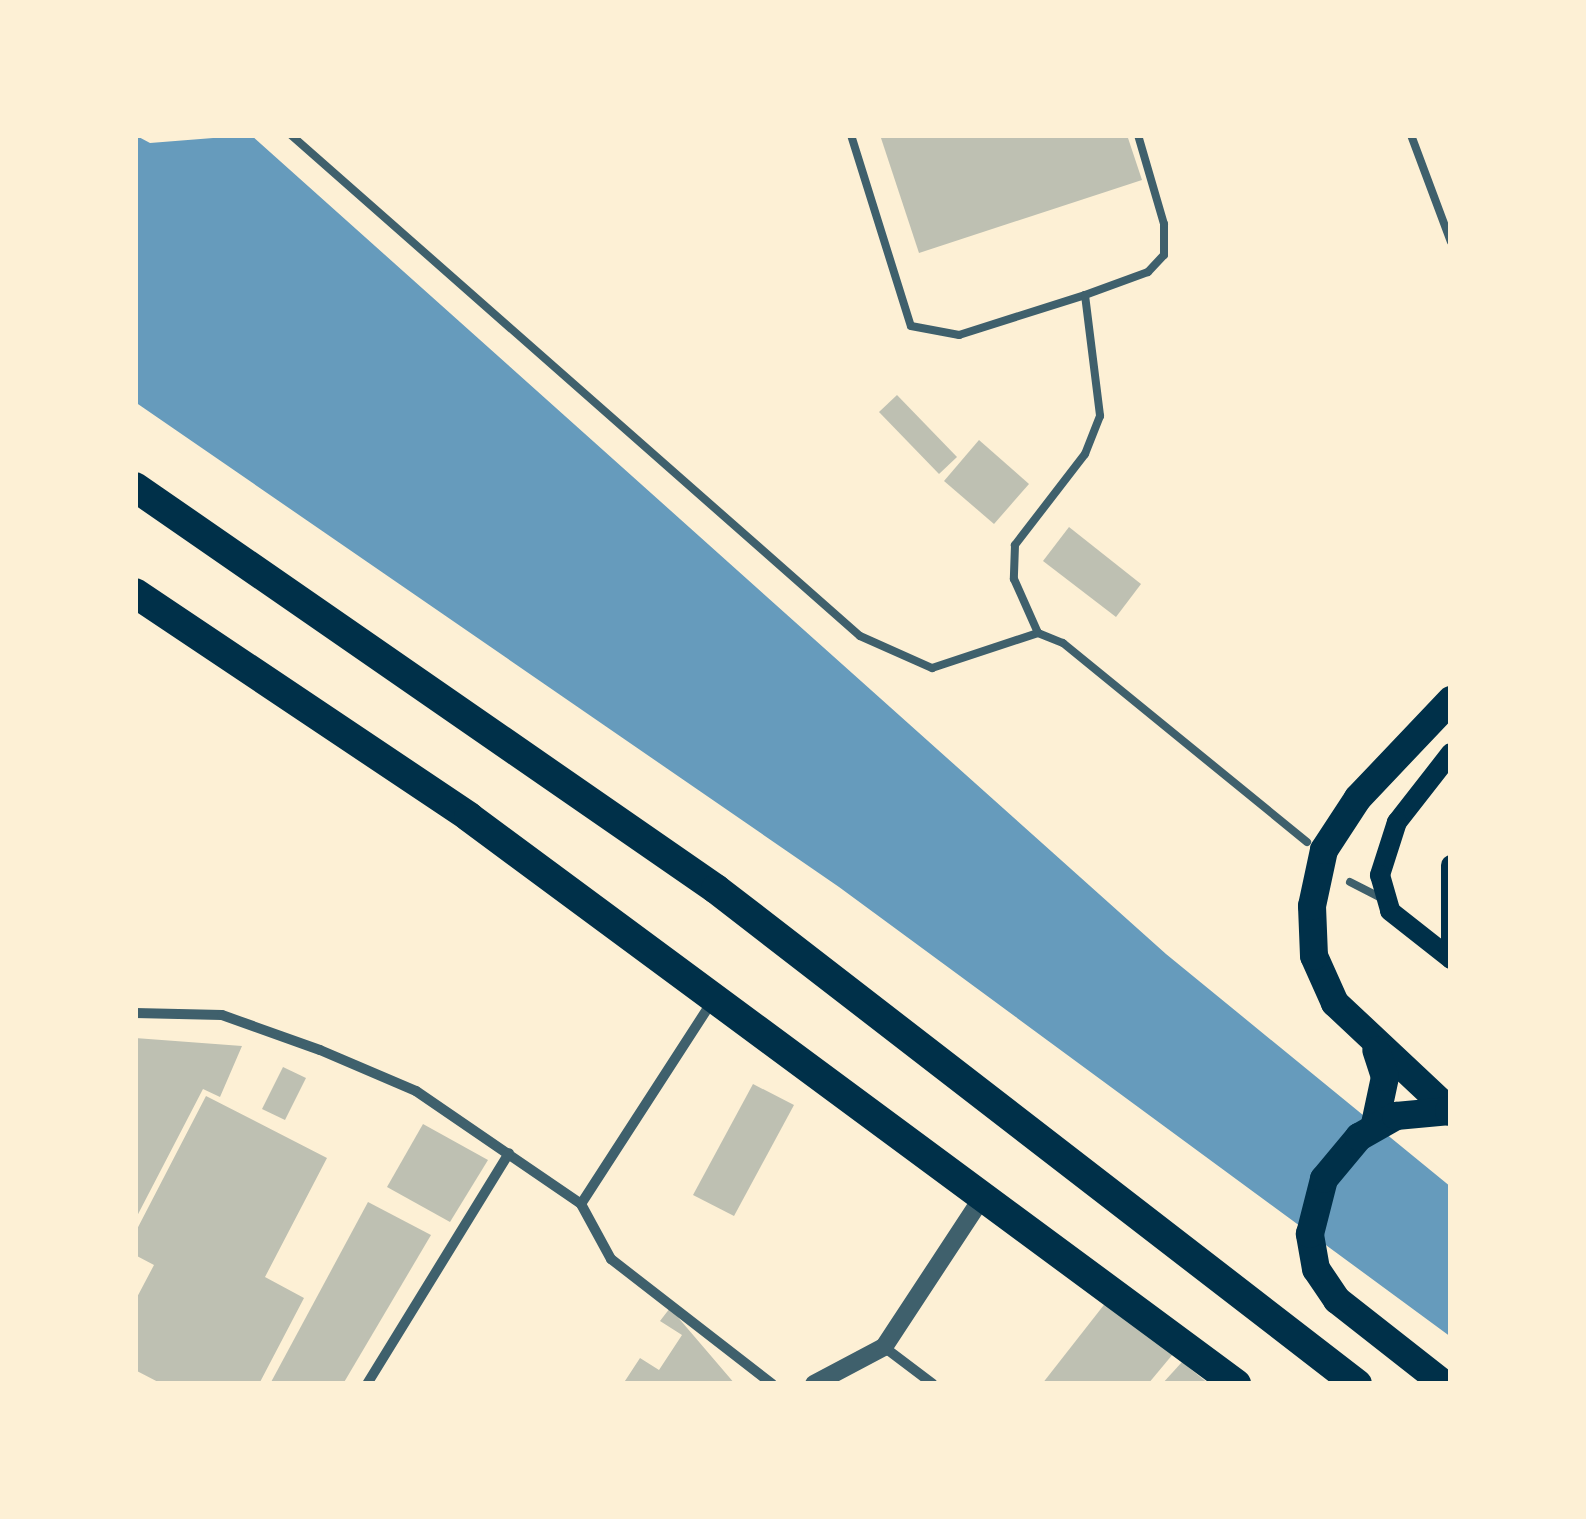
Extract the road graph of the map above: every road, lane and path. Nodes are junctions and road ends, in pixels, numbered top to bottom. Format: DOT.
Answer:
graph roads {
  1 [pos="291,135"];
  2 [pos="852,135"];
  3 [pos="1138,135"];
  4 [pos="1412,135"];
  5 [pos="1451,242"];
  6 [pos="1084,296"];
  7 [pos="135,487"];
  8 [pos="135,593"];
  9 [pos="1038,634"];
  10 [pos="1451,700"];
  11 [pos="1451,753"];
  12 [pos="1307,842"];
  13 [pos="1451,865"];
  14 [pos="1350,882"];
  15 [pos="1382,898"];
  16 [pos="1451,959"];
  17 [pos="716,996"];
  18 [pos="135,1013"];
  19 [pos="1376,1050"];
  20 [pos="1450,1111"];
  21 [pos="1375,1124"];
  22 [pos="509,1153"];
  23 [pos="984,1192"];
  24 [pos="581,1204"];
  25 [pos="1168,1336"];
  26 [pos="884,1347"];
  27 [pos="367,1384"];
  28 [pos="772,1384"];
  29 [pos="814,1384"];
  30 [pos="933,1384"];
  31 [pos="1221,1384"];
  32 [pos="1236,1384"];
  33 [pos="1356,1384"];
  34 [pos="1444,1384"];
  1 -- 9 [label="lane"];
  2 -- 6 [label="lane"];
  3 -- 6 [label="lane"];
  4 -- 5 [label="lane"];
  6 -- 9 [label="lane"];
  7 -- 33 [label="highway"];
  8 -- 17 [label="highway"];
  9 -- 12 [label="lane"];
  10 -- 19 [label="highway"];
  11 -- 15 [label="main road"];
  13 -- 16 [label="main road"];
  14 -- 15 [label="lane"];
  15 -- 16 [label="main road"];
  17 -- 23 [label="highway"];
  17 -- 24 [label="street"];
  18 -- 22 [label="street"];
  19 -- 20 [label="highway"];
  19 -- 21 [label="highway"];
  20 -- 21 [label="highway"];
  21 -- 34 [label="highway"];
  22 -- 24 [label="street"];
  22 -- 27 [label="street"];
  23 -- 25 [label="highway"];
  23 -- 26 [label="street"];
  24 -- 28 [label="street"];
  25 -- 31 [label="highway"];
  25 -- 32 [label="highway"];
  26 -- 29 [label="street"];
  26 -- 30 [label="street"];
}
